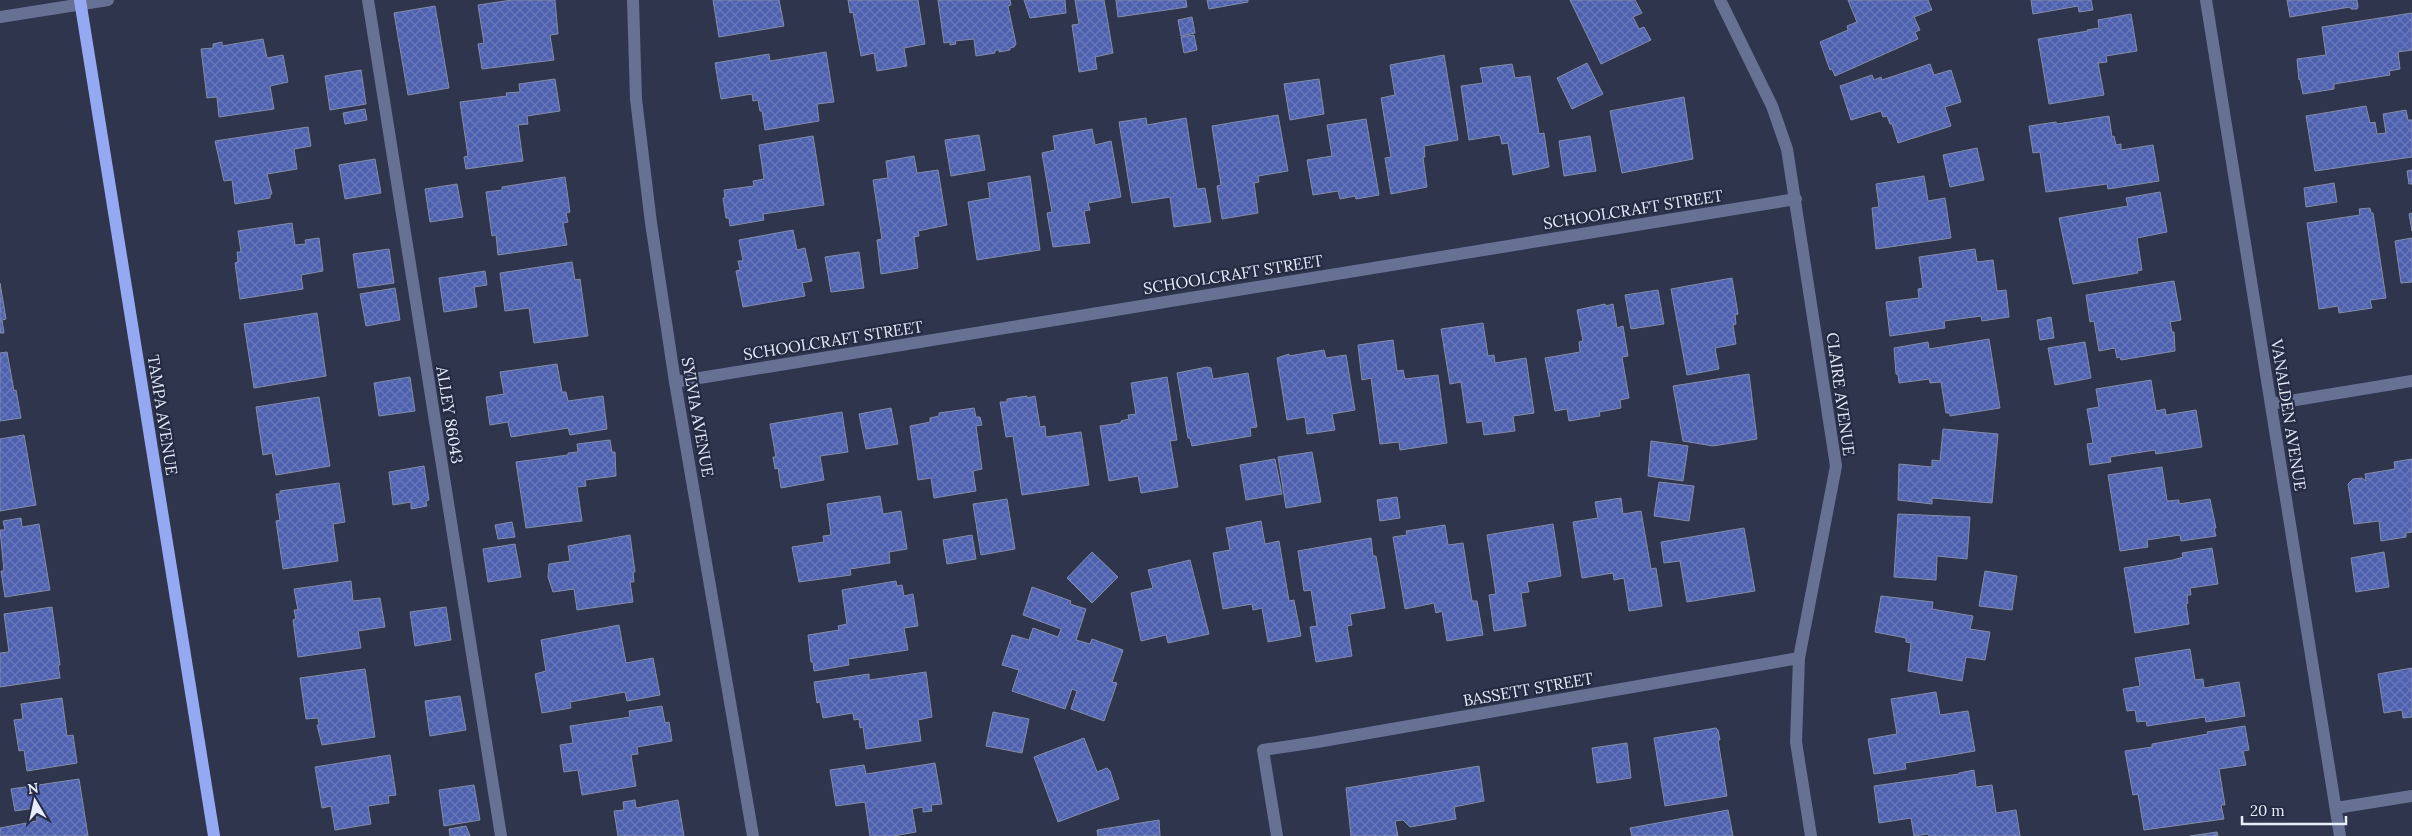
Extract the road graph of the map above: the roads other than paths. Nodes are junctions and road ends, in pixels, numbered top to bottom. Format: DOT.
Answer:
graph roads {
  1 [pos="108,0"];
  2 [pos="368,0"];
  3 [pos="633,0"];
  4 [pos="1720,0"];
  5 [pos="2206,0"];
  6 [pos="80,2"];
  7 [pos="0,17"];
  8 [pos="1796,199"];
  9 [pos="2412,381"];
  10 [pos="676,382"];
  11 [pos="2271,404"];
  12 [pos="1800,658"];
  13 [pos="2412,796"];
  14 [pos="2336,808"];
  15 [pos="214,836"];
  16 [pos="501,836"];
  17 [pos="754,836"];
  18 [pos="1277,836"];
  19 [pos="1811,836"];
  20 [pos="2340,836"];
  1 -- 6 [label="street"];
  2 -- 16 [label="street, ALLEY 86043"];
  3 -- 10 [label="street, SYLVIA AVENUE"];
  4 -- 8 [label="street, CLAIRE AVENUE"];
  5 -- 11 [label="street, VANALDEN AVENUE"];
  6 -- 7 [label="street"];
  6 -- 15 [label="main road, TAMPA AVENUE"];
  8 -- 10 [label="street, SCHOOLCRAFT STREET"];
  8 -- 12 [label="street, CLAIRE AVENUE"];
  9 -- 11 [label="street"];
  10 -- 17 [label="street, SYLVIA AVENUE"];
  11 -- 14 [label="street, VANALDEN AVENUE"];
  12 -- 18 [label="street, BASSETT STREET"];
  12 -- 19 [label="street, CLAIRE AVENUE"];
  13 -- 14 [label="street"];
  14 -- 20 [label="street, VANALDEN AVENUE"];
}
